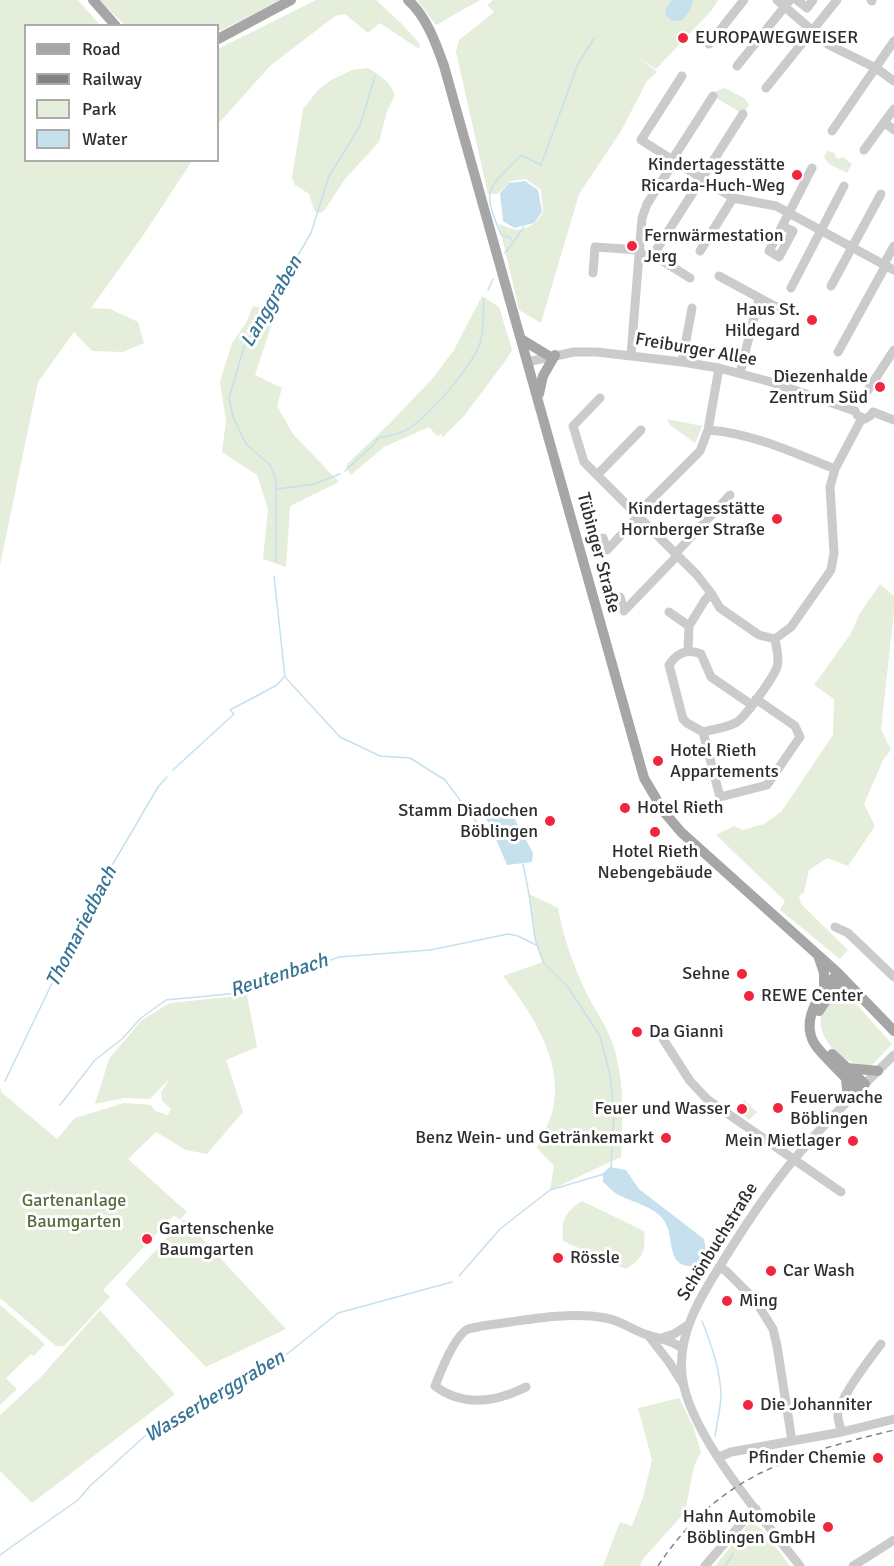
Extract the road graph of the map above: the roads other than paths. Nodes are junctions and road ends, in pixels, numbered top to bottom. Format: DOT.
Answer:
graph roads {
  1 [pos="93,0"];
  2 [pos="291,0"];
  3 [pos="408,0"];
  4 [pos="744,0"];
  5 [pos="797,0"];
  6 [pos="813,0"];
  7 [pos="837,0"];
  8 [pos="784,2"];
  9 [pos="114,24"];
  10 [pos="813,30"];
  11 [pos="219,38"];
  12 [pos="894,41"];
  13 [pos="709,44"];
  14 [pos="737,66"];
  15 [pos="876,68"];
  16 [pos="682,76"];
  17 [pos="894,81"];
  18 [pos="766,88"];
  19 [pos="713,96"];
  20 [pos="894,109"];
  21 [pos="743,114"];
  22 [pos="884,123"];
  23 [pos="894,130"];
  24 [pos="832,131"];
  25 [pos="864,150"];
  26 [pos="673,161"];
  27 [pos="812,168"];
  28 [pos="701,178"];
  29 [pos="844,186"];
  30 [pos="881,194"];
  31 [pos="733,198"];
  32 [pos="789,213"];
  33 [pos="782,226"];
  34 [pos="821,230"];
  35 [pos="894,246"];
  36 [pos="853,247"];
  37 [pos="700,251"];
  38 [pos="640,252"];
  39 [pos="653,255"];
  40 [pos="888,266"];
  41 [pos="593,273"];
  42 [pos="719,276"];
  43 [pos="690,278"];
  44 [pos="831,286"];
  45 [pos="791,288"];
  46 [pos="759,298"];
  47 [pos="692,308"];
  48 [pos="778,308"];
  49 [pos="521,339"];
  50 [pos="894,350"];
  51 [pos="838,352"];
  52 [pos="631,355"];
  53 [pos="552,356"];
  54 [pos="527,362"];
  55 [pos="682,362"];
  56 [pos="719,368"];
  57 [pos="740,373"];
  58 [pos="538,398"];
  59 [pos="600,398"];
  60 [pos="864,401"];
  61 [pos="855,411"];
  62 [pos="873,412"];
  63 [pos="862,418"];
  64 [pos="894,420"];
  65 [pos="641,430"];
  66 [pos="708,430"];
  67 [pos="835,469"];
  68 [pos="597,475"];
  69 [pos="730,495"];
  70 [pos="638,517"];
  71 [pos="603,538"];
  72 [pos="676,555"];
  73 [pos="711,593"];
  74 [pos="620,597"];
  75 [pos="669,612"];
  76 [pos="689,626"];
  77 [pos="775,639"];
  78 [pos="688,651"];
  79 [pos="754,702"];
  80 [pos="703,732"];
  81 [pos="835,927"];
  82 [pos="817,954"];
  83 [pos="841,976"];
  84 [pos="894,977"];
  85 [pos="858,993"];
  86 [pos="825,994"];
  87 [pos="894,1031"];
  88 [pos="663,1039"];
  89 [pos="894,1055"];
  90 [pos="878,1071"];
  91 [pos="847,1073"];
  92 [pos="862,1087"];
  93 [pos="849,1099"];
  94 [pos="794,1160"];
  95 [pos="841,1192"];
  96 [pos="719,1267"];
  97 [pos="688,1324"];
  98 [pos="654,1338"];
  99 [pos="881,1344"];
  100 [pos="682,1348"];
  101 [pos="684,1386"];
  102 [pos="526,1387"];
  103 [pos="894,1419"];
  104 [pos="842,1432"];
  105 [pos="792,1441"];
  106 [pos="719,1457"];
  107 [pos="756,1509"];
  108 [pos="894,1540"];
  109 [pos="705,1566"];
  110 [pos="800,1566"];
  111 [pos="853,1566"];
  1 -- 9 [label="main road"];
  2 -- 11 [label="main road"];
  3 -- 49 [label="main road, Tübinger Straße"];
  4 -- 13 [label="street"];
  5 -- 6 [label="street"];
  7 -- 10 [label="street"];
  8 -- 10 [label="street"];
  8 -- 14 [label="street"];
  10 -- 15 [label="street"];
  10 -- 18 [label="street"];
  12 -- 15 [label="street"];
  15 -- 17 [label="street"];
  15 -- 24 [label="street"];
  16 -- 26 [label="street"];
  19 -- 26 [label="street"];
  20 -- 22 [label="street"];
  21 -- 28 [label="street"];
  22 -- 23 [label="street"];
  22 -- 25 [label="street"];
  26 -- 28 [label="street"];
  26 -- 38 [label="street"];
  27 -- 32 [label="street"];
  28 -- 31 [label="street"];
  28 -- 39 [label="street"];
  29 -- 34 [label="street"];
  30 -- 36 [label="street"];
  31 -- 32 [label="street"];
  31 -- 37 [label="street"];
  32 -- 33 [label="street"];
  32 -- 34 [label="street"];
  34 -- 36 [label="street"];
  34 -- 45 [label="street"];
  35 -- 40 [label="street"];
  36 -- 40 [label="street"];
  36 -- 44 [label="street"];
  38 -- 39 [label="street"];
  38 -- 41 [label="street"];
  38 -- 52 [label="street"];
  39 -- 43 [label="street"];
  40 -- 51 [label="street"];
  42 -- 46 [label="street"];
  46 -- 48 [label="street"];
  46 -- 57 [label="street"];
  47 -- 55 [label="street"];
  49 -- 53 [label="main road"];
  49 -- 54 [label="main road, Tübinger Straße"];
  50 -- 60 [label="street"];
  52 -- 53 [label="street, Freiburger Allee"];
  52 -- 55 [label="street, Freiburger Allee"];
  53 -- 54 [label="street, Freiburger Allee"];
  53 -- 58 [label="main road"];
  54 -- 58 [label="main road, Tübinger Straße"];
  55 -- 56 [label="street, Freiburger Allee"];
  56 -- 57 [label="street, Freiburger Allee"];
  56 -- 66 [label="street"];
  57 -- 61 [label="street, Freiburger Allee"];
  58 -- 82 [label="main road, Tübinger Straße"];
  59 -- 68 [label="street"];
  60 -- 61 [label="street"];
  60 -- 62 [label="street"];
  61 -- 63 [label="street, Freiburger Allee"];
  62 -- 63 [label="street"];
  62 -- 64 [label="street"];
  63 -- 67 [label="street"];
  65 -- 68 [label="street"];
  66 -- 67 [label="street"];
  66 -- 70 [label="street"];
  67 -- 77 [label="street"];
  68 -- 70 [label="street"];
  69 -- 72 [label="street"];
  70 -- 71 [label="street"];
  70 -- 72 [label="street"];
  72 -- 73 [label="street"];
  72 -- 74 [label="street"];
  73 -- 76 [label="street"];
  73 -- 77 [label="street"];
  75 -- 76 [label="street"];
  76 -- 78 [label="street"];
  77 -- 79 [label="street"];
  78 -- 79 [label="street"];
  78 -- 80 [label="street"];
  79 -- 80 [label="street"];
  79 -- 80 [label="street"];
  81 -- 84 [label="street"];
  82 -- 83 [label="main road, Tübinger Straße"];
  82 -- 86 [label="main road"];
  83 -- 85 [label="main road, Tübinger Straße"];
  83 -- 86 [label="main road"];
  85 -- 86 [label="main road"];
  85 -- 87 [label="main road, Tübinger Straße"];
  86 -- 91 [label="main road"];
  88 -- 94 [label="street"];
  89 -- 90 [label="street, Schönbuchstraße"];
  90 -- 91 [label="main road"];
  90 -- 92 [label="street, Schönbuchstraße"];
  91 -- 92 [label="main road"];
  91 -- 93 [label="main road"];
  92 -- 93 [label="street, Schönbuchstraße"];
  93 -- 94 [label="street, Schönbuchstraße"];
  94 -- 95 [label="street"];
  94 -- 96 [label="street, Schönbuchstraße"];
  96 -- 97 [label="street, Schönbuchstraße"];
  96 -- 105 [label="street"];
  97 -- 98 [label="street"];
  97 -- 100 [label="street, Schönbuchstraße"];
  98 -- 100 [label="street"];
  98 -- 101 [label="street"];
  98 -- 102 [label="street"];
  99 -- 104 [label="street"];
  100 -- 101 [label="street, Schönbuchstraße"];
  101 -- 106 [label="street, Schönbuchstraße"];
  103 -- 104 [label="street"];
  104 -- 105 [label="street"];
  105 -- 106 [label="street"];
  106 -- 107 [label="street, Schönbuchstraße"];
  107 -- 109 [label="street"];
  107 -- 110 [label="street, Schönbuchstraße"];
  108 -- 111 [label="street"];
}
